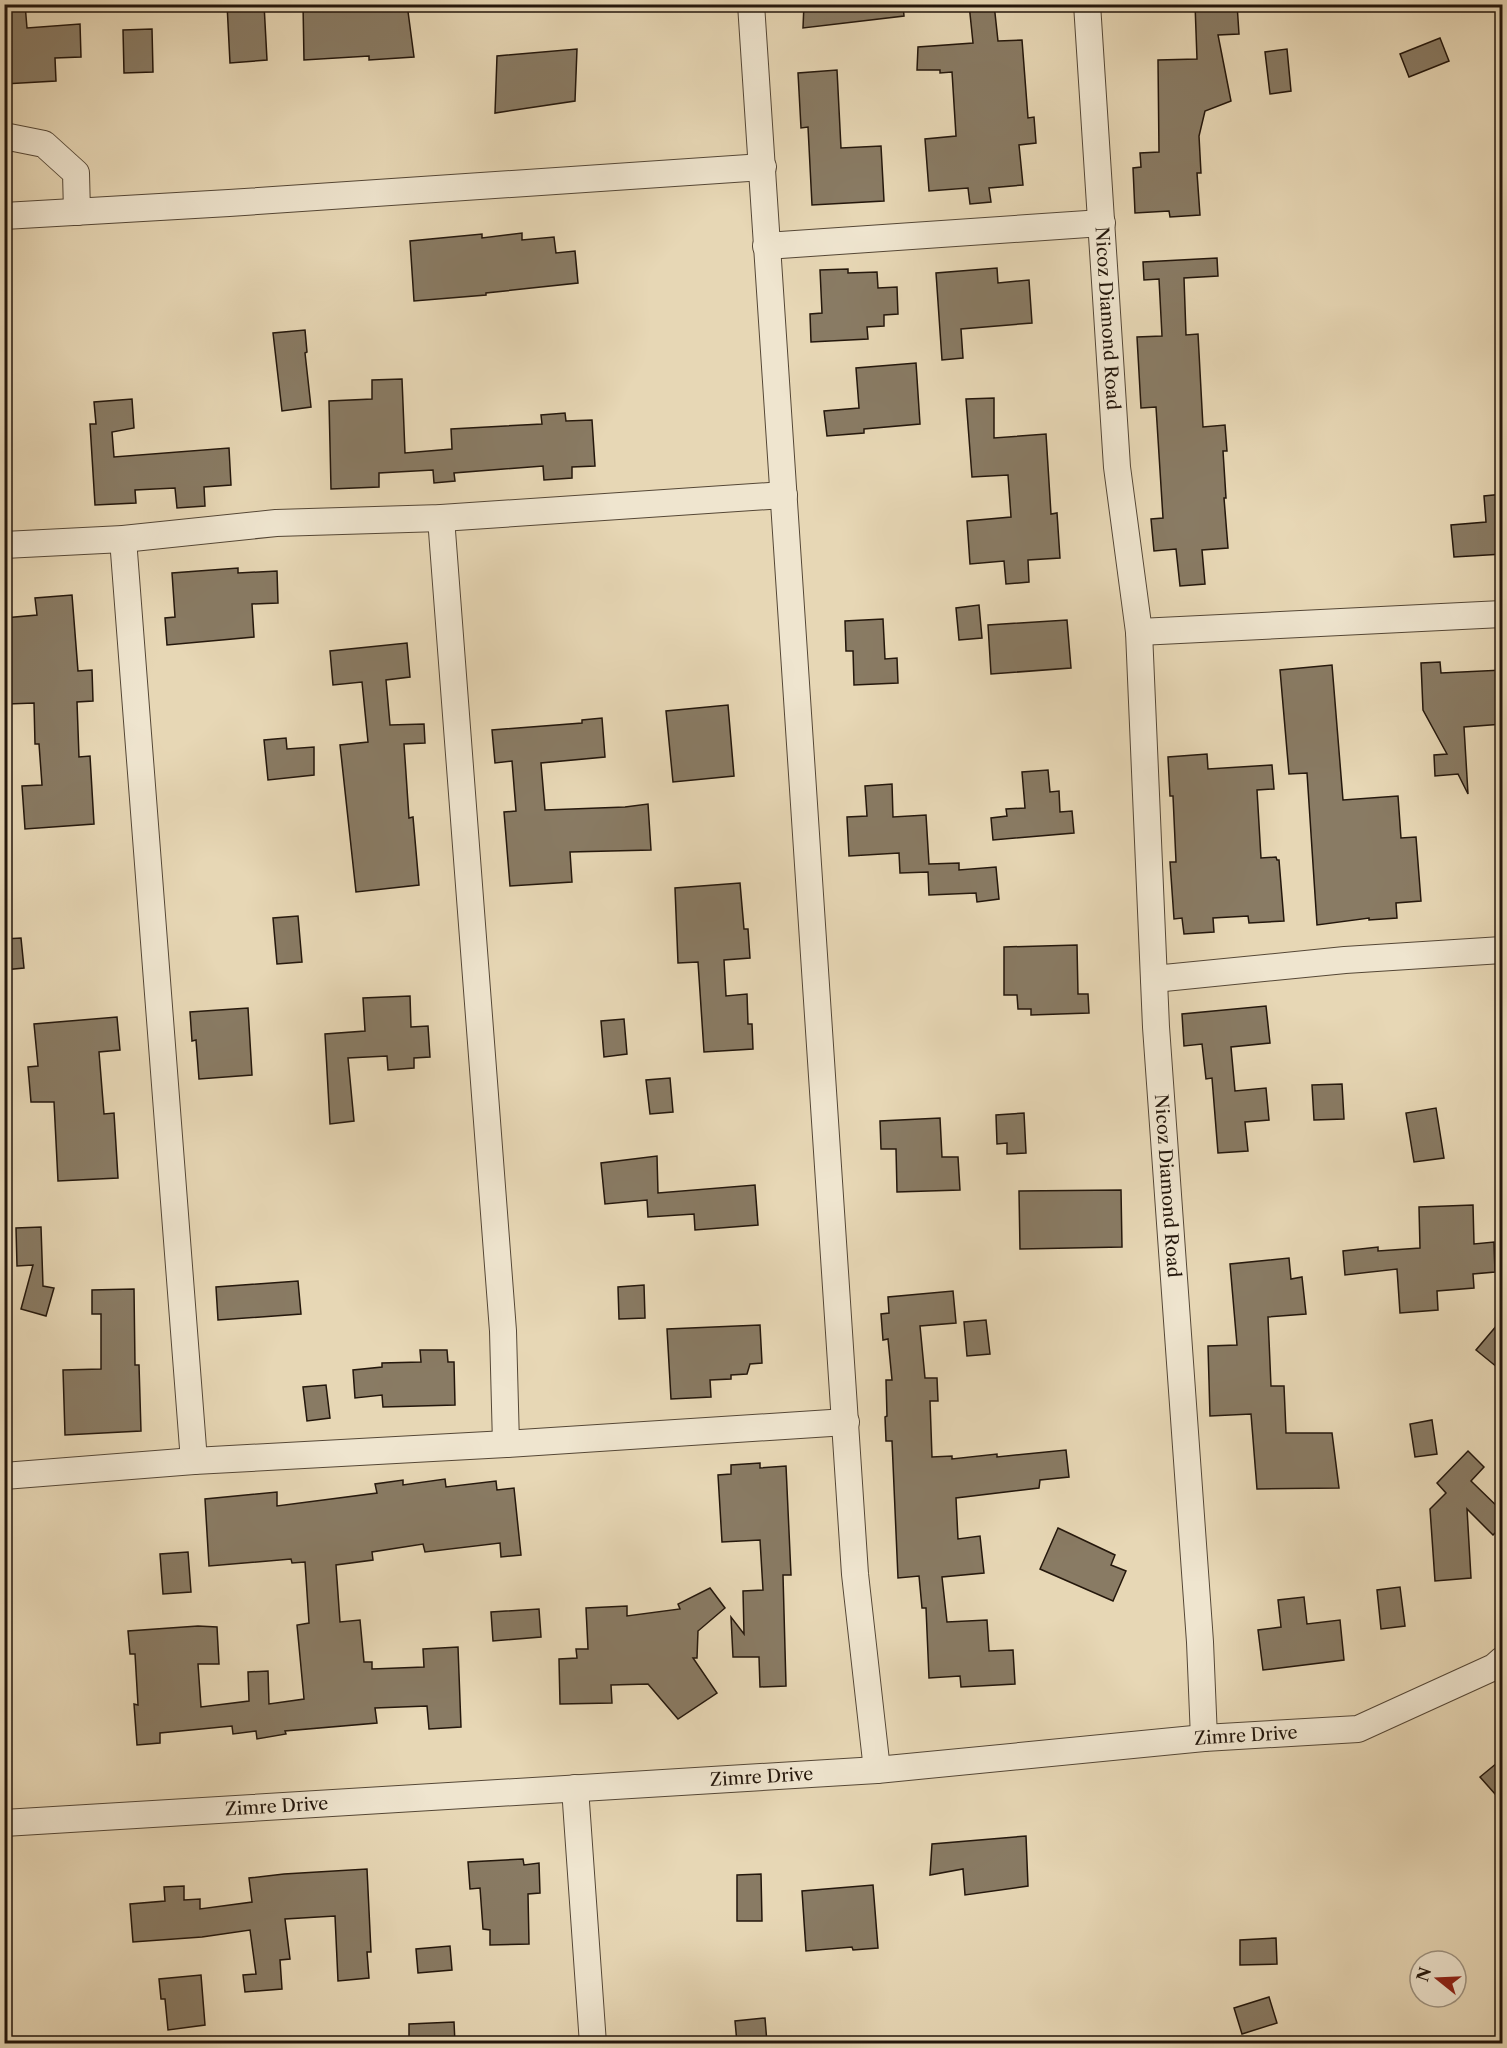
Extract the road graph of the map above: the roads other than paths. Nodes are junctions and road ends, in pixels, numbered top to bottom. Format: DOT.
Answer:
graph roads {
  1 [pos="751,4"];
  2 [pos="1087,4"];
  3 [pos="4,136"];
  4 [pos="763,167"];
  5 [pos="77,212"];
  6 [pos="4,216"];
  7 [pos="1102,223"];
  8 [pos="766,246"];
  9 [pos="784,495"];
  10 [pos="441,518"];
  11 [pos="123,539"];
  12 [pos="4,545"];
  13 [pos="1503,614"];
  14 [pos="1139,632"];
  15 [pos="1503,950"];
  16 [pos="1154,979"];
  17 [pos="846,1422"];
  18 [pos="506,1444"];
  19 [pos="194,1461"];
  20 [pos="4,1476"];
  21 [pos="1503,1660"];
  22 [pos="1204,1738"];
  23 [pos="877,1770"];
  24 [pos="575,1788"];
  25 [pos="4,1823"];
  26 [pos="593,2043"];
  1 -- 4 [label="street"];
  2 -- 7 [label="street, Nicoz Diamond Road"];
  3 -- 5 [label="street"];
  4 -- 5 [label="street"];
  4 -- 8 [label="street"];
  5 -- 6 [label="street"];
  7 -- 8 [label="street"];
  7 -- 14 [label="street, Nicoz Diamond Road"];
  8 -- 9 [label="street"];
  9 -- 10 [label="street"];
  9 -- 17 [label="street"];
  10 -- 11 [label="street"];
  10 -- 18 [label="street"];
  11 -- 12 [label="street"];
  11 -- 19 [label="street"];
  13 -- 14 [label="street"];
  14 -- 16 [label="street, Nicoz Diamond Road"];
  15 -- 16 [label="street"];
  16 -- 22 [label="street, Nicoz Diamond Road"];
  17 -- 18 [label="street"];
  17 -- 23 [label="street"];
  18 -- 19 [label="street"];
  19 -- 20 [label="street"];
  21 -- 22 [label="street, Zimre Drive"];
  22 -- 23 [label="street, Zimre Drive"];
  23 -- 24 [label="street, Zimre Drive"];
  24 -- 25 [label="street, Zimre Drive"];
  24 -- 26 [label="street"];
}
